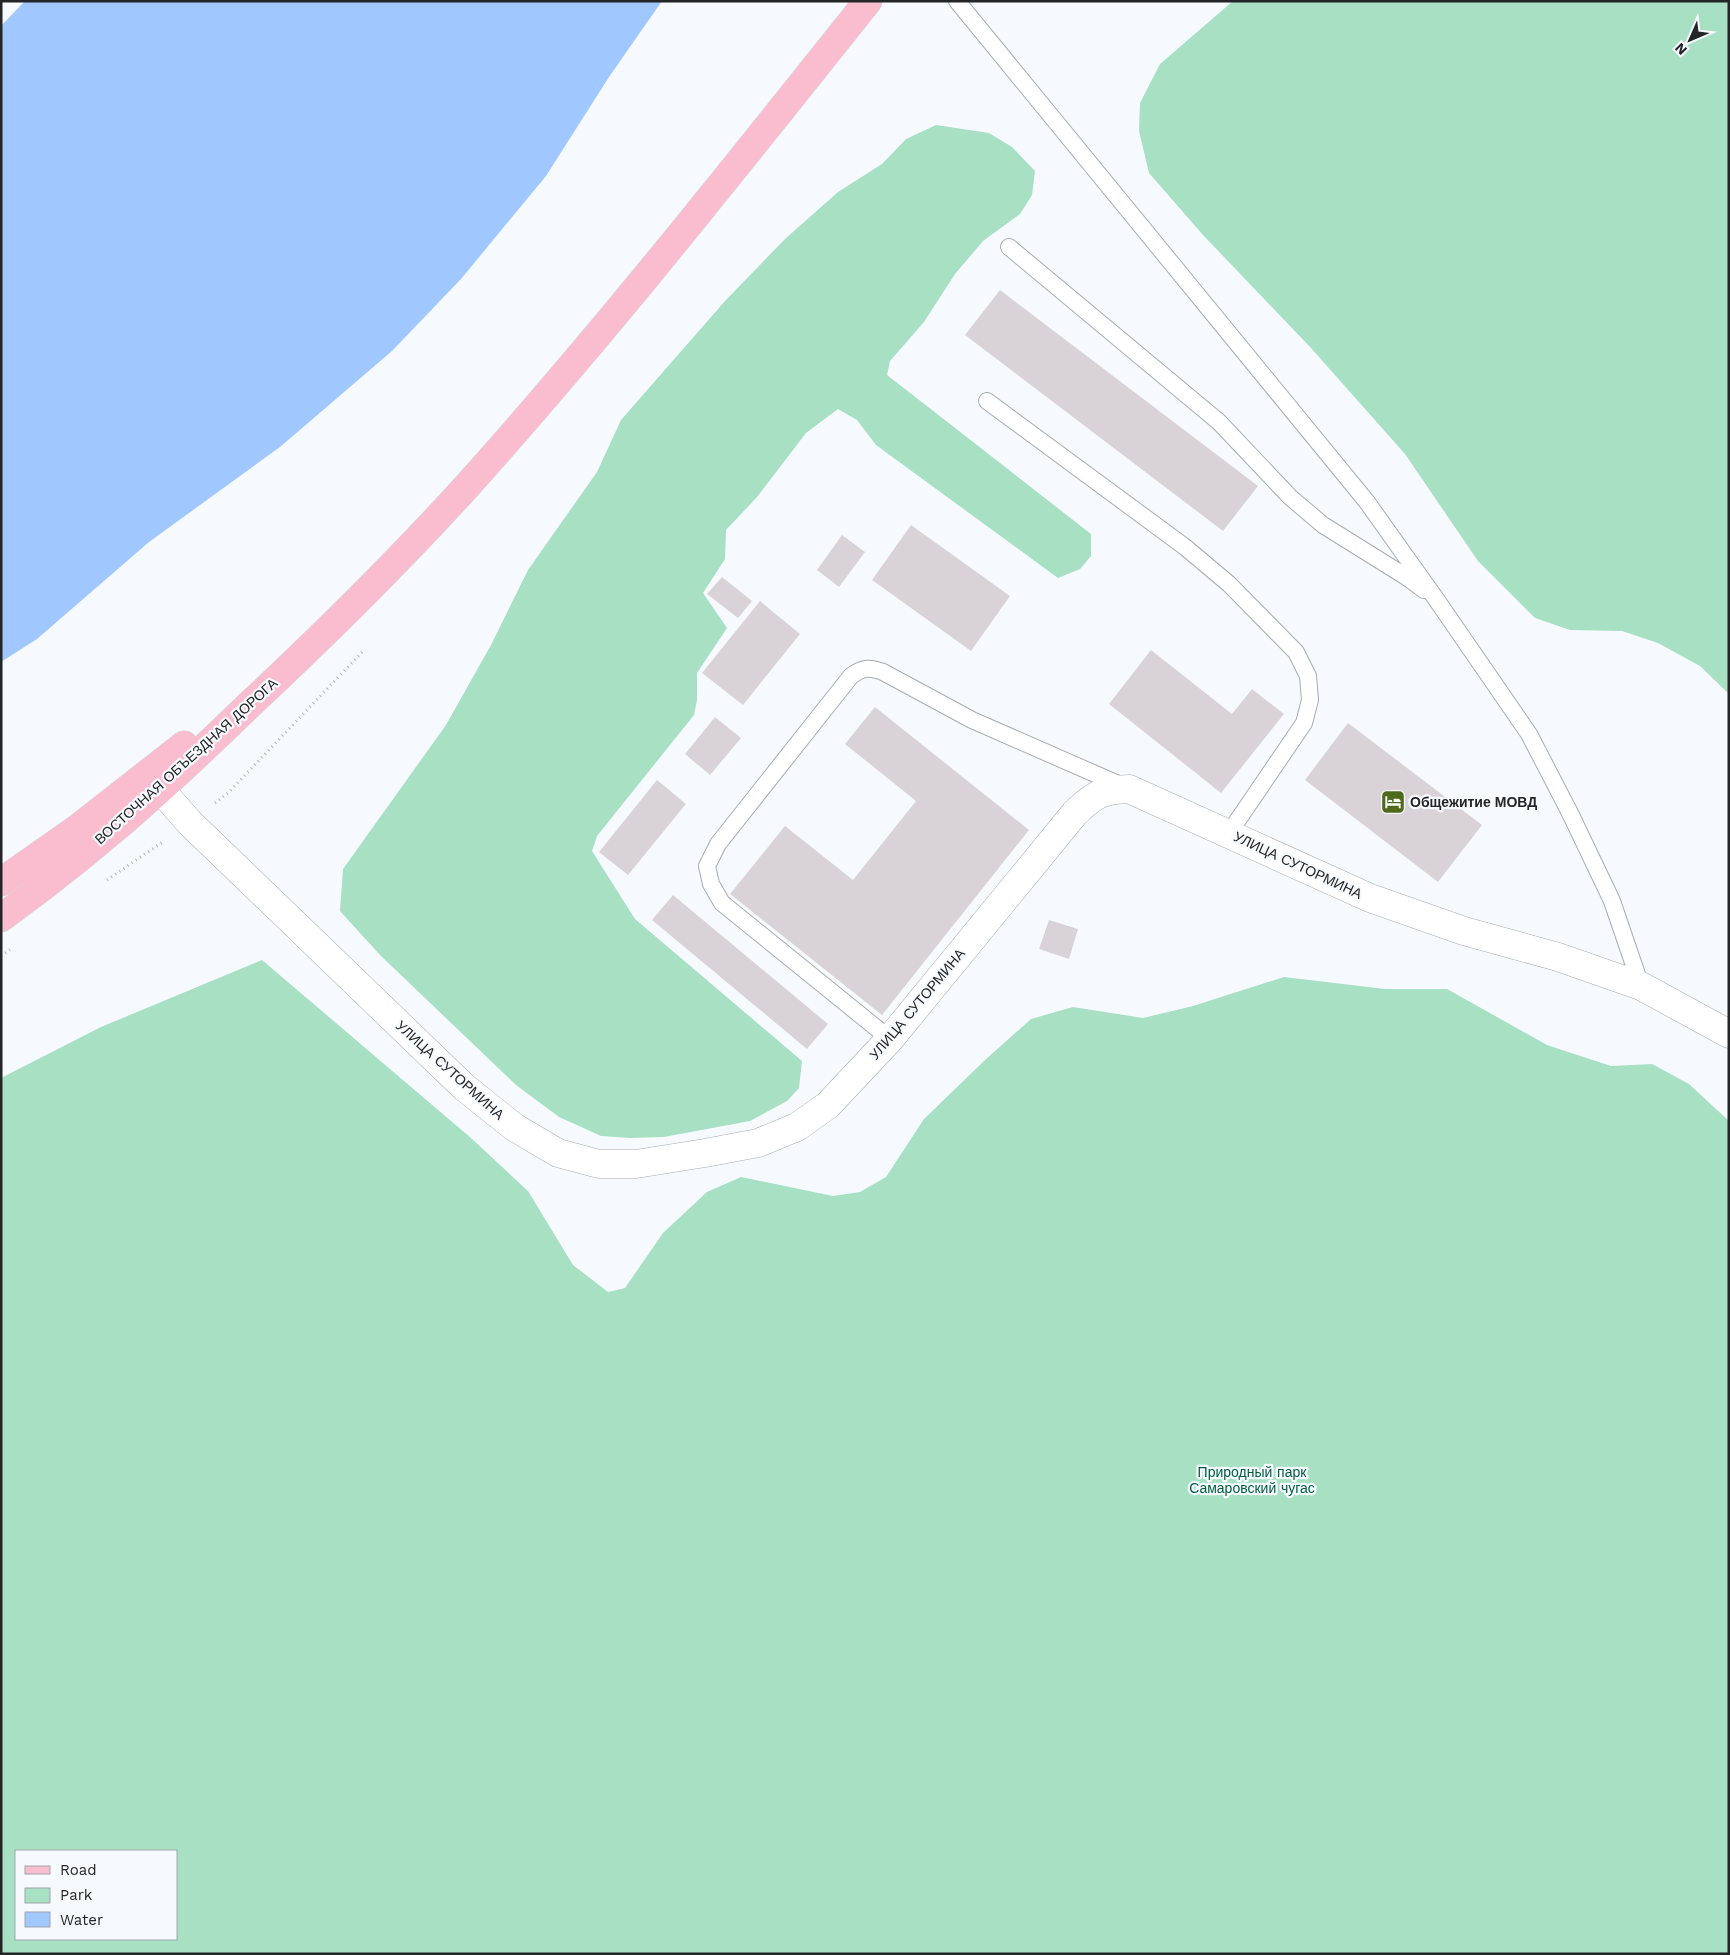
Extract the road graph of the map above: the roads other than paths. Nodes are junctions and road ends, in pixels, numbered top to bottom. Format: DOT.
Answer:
graph roads {
  1 [pos="868,1"];
  2 [pos="956,1"];
  3 [pos="1009,247"];
  4 [pos="987,401"];
  5 [pos="1436,599"];
  6 [pos="321,638"];
  7 [pos="1129,789"];
  8 [pos="160,790"];
  9 [pos="1229,833"];
  10 [pos="1,882"];
  11 [pos="1,918"];
  12 [pos="1641,986"];
  13 [pos="1729,1034"];
  14 [pos="890,1039"];
  1 -- 6 [label="main road, ВОСТОЧНАЯ ОБЪЕЗДНАЯ ДОРОГА"];
  2 -- 5 [label="lane"];
  3 -- 5 [label="lane"];
  4 -- 9 [label="lane"];
  5 -- 12 [label="lane"];
  6 -- 8 [label="main road, ВОСТОЧНАЯ ОБЪЕЗДНАЯ ДОРОГА"];
  6 -- 10 [label="main road, ВОСТОЧНАЯ ОБЪЕЗДНАЯ ДОРОГА"];
  7 -- 9 [label="street, УЛИЦА СУТОРМИНА"];
  7 -- 14 [label="street, УЛИЦА СУТОРМИНА"];
  7 -- 14 [label="lane"];
  8 -- 11 [label="main road, ВОСТОЧНАЯ ОБЪЕЗДНАЯ ДОРОГА"];
  8 -- 14 [label="street, УЛИЦА СУТОРМИНА"];
  9 -- 12 [label="street, УЛИЦА СУТОРМИНА"];
  12 -- 13 [label="street, УЛИЦА СУТОРМИНА"];
}
